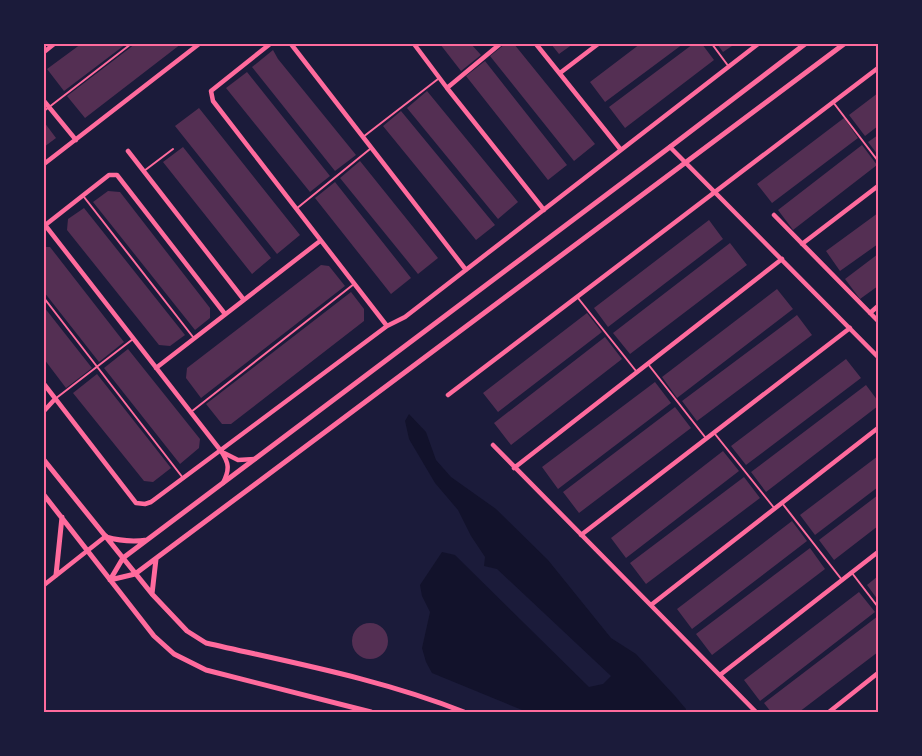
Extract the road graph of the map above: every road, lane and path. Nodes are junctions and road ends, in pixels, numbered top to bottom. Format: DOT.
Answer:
graph roads {
  1 [pos="54,44"];
  2 [pos="131,44"];
  3 [pos="199,44"];
  4 [pos="270,44"];
  5 [pos="291,44"];
  6 [pos="414,44"];
  7 [pos="500,44"];
  8 [pos="536,44"];
  9 [pos="598,44"];
  10 [pos="712,44"];
  11 [pos="758,44"];
  12 [pos="805,44"];
  13 [pos="844,44"];
  14 [pos="44,52"];
  15 [pos="728,67"];
  16 [pos="878,68"];
  17 [pos="560,73"];
  18 [pos="440,77"];
  19 [pos="447,88"];
  20 [pos="44,101"];
  21 [pos="833,102"];
  22 [pos="48,107"];
  23 [pos="44,110"];
  24 [pos="363,137"];
  25 [pos="76,140"];
  26 [pos="670,147"];
  27 [pos="372,148"];
  28 [pos="173,149"];
  29 [pos="621,150"];
  30 [pos="128,151"];
  31 [pos="878,161"];
  32 [pos="686,163"];
  33 [pos="44,164"];
  34 [pos="144,171"];
  35 [pos="878,186"];
  36 [pos="716,192"];
  37 [pos="83,195"];
  38 [pos="296,209"];
  39 [pos="544,210"];
  40 [pos="774,215"];
  41 [pos="44,226"];
  42 [pos="320,241"];
  43 [pos="802,244"];
  44 [pos="782,259"];
  45 [pos="466,270"];
  46 [pos="354,284"];
  47 [pos="577,296"];
  48 [pos="44,298"];
  49 [pos="244,300"];
  50 [pos="878,306"];
  51 [pos="870,312"];
  52 [pos="225,314"];
  53 [pos="878,321"];
  54 [pos="387,326"];
  55 [pos="850,328"];
  56 [pos="134,339"];
  57 [pos="194,339"];
  58 [pos="878,357"];
  59 [pos="648,364"];
  60 [pos="97,367"];
  61 [pos="156,368"];
  62 [pos="637,372"];
  63 [pos="44,384"];
  64 [pos="448,395"];
  65 [pos="55,399"];
  66 [pos="44,410"];
  67 [pos="191,412"];
  68 [pos="878,428"];
  69 [pos="714,434"];
  70 [pos="706,439"];
  71 [pos="492,445"];
  72 [pos="221,451"];
  73 [pos="256,458"];
  74 [pos="44,460"];
  75 [pos="514,468"];
  76 [pos="183,478"];
  77 [pos="223,483"];
  78 [pos="44,495"];
  79 [pos="782,503"];
  80 [pos="775,508"];
  81 [pos="62,517"];
  82 [pos="581,535"];
  83 [pos="106,536"];
  84 [pos="148,540"];
  85 [pos="88,551"];
  86 [pos="878,552"];
  87 [pos="123,558"];
  88 [pos="156,558"];
  89 [pos="851,572"];
  90 [pos="135,574"];
  91 [pos="56,575"];
  92 [pos="110,580"];
  93 [pos="842,580"];
  94 [pos="44,585"];
  95 [pos="152,594"];
  96 [pos="651,605"];
  97 [pos="878,607"];
  98 [pos="878,673"];
  99 [pos="720,675"];
  100 [pos="371,712"];
  101 [pos="464,712"];
  102 [pos="756,712"];
  103 [pos="829,712"];
  1 -- 14 [label="street"];
  2 -- 22 [label="lane"];
  3 -- 25 [label="street"];
  4 -- 38 [label="street"];
  5 -- 24 [label="street"];
  6 -- 18 [label="street"];
  7 -- 19 [label="street"];
  8 -- 17 [label="street"];
  9 -- 17 [label="street"];
  10 -- 15 [label="lane"];
  11 -- 15 [label="street"];
  12 -- 26 [label="street"];
  13 -- 32 [label="street"];
  15 -- 29 [label="street"];
  16 -- 21 [label="street"];
  17 -- 29 [label="street"];
  18 -- 19 [label="street"];
  18 -- 24 [label="lane"];
  19 -- 39 [label="street"];
  20 -- 22 [label="street"];
  21 -- 31 [label="lane"];
  21 -- 36 [label="street"];
  22 -- 23 [label="lane"];
  22 -- 25 [label="street"];
  24 -- 27 [label="street"];
  25 -- 33 [label="street"];
  26 -- 32 [label="street"];
  26 -- 73 [label="street"];
  27 -- 38 [label="lane"];
  27 -- 45 [label="street"];
  28 -- 34 [label="lane"];
  29 -- 39 [label="street"];
  30 -- 34 [label="street"];
  32 -- 36 [label="street"];
  32 -- 88 [label="street"];
  34 -- 49 [label="street"];
  35 -- 43 [label="street"];
  36 -- 44 [label="street"];
  36 -- 47 [label="street"];
  37 -- 41 [label="street"];
  37 -- 52 [label="street"];
  37 -- 57 [label="lane"];
  38 -- 42 [label="street"];
  39 -- 45 [label="street"];
  40 -- 43 [label="street"];
  41 -- 56 [label="street"];
  42 -- 46 [label="street"];
  42 -- 49 [label="street"];
  43 -- 51 [label="street"];
  44 -- 55 [label="street"];
  44 -- 59 [label="street"];
  45 -- 54 [label="street"];
  46 -- 54 [label="street"];
  46 -- 67 [label="lane"];
  47 -- 62 [label="lane"];
  47 -- 64 [label="street"];
  48 -- 60 [label="lane"];
  49 -- 52 [label="street"];
  50 -- 51 [label="street"];
  51 -- 53 [label="street"];
  52 -- 57 [label="street"];
  54 -- 72 [label="street"];
  55 -- 58 [label="street"];
  55 -- 69 [label="street"];
  56 -- 60 [label="lane"];
  56 -- 61 [label="street"];
  57 -- 61 [label="street"];
  59 -- 62 [label="street"];
  59 -- 70 [label="lane"];
  60 -- 65 [label="lane"];
  60 -- 76 [label="lane"];
  61 -- 67 [label="street"];
  62 -- 75 [label="street"];
  63 -- 65 [label="street"];
  65 -- 66 [label="street"];
  65 -- 76 [label="street"];
  67 -- 72 [label="street"];
  68 -- 79 [label="street"];
  69 -- 70 [label="street"];
  69 -- 80 [label="lane"];
  70 -- 82 [label="street"];
  71 -- 75 [label="street"];
  72 -- 73 [label="street"];
  72 -- 76 [label="street"];
  72 -- 77 [label="street"];
  73 -- 77 [label="street"];
  74 -- 83 [label="street"];
  75 -- 82 [label="street"];
  77 -- 84 [label="street"];
  78 -- 81 [label="street"];
  79 -- 80 [label="street"];
  79 -- 93 [label="lane"];
  80 -- 96 [label="street"];
  81 -- 85 [label="street"];
  81 -- 91 [label="street"];
  82 -- 96 [label="street"];
  83 -- 84 [label="street"];
  83 -- 85 [label="street"];
  83 -- 87 [label="street"];
  84 -- 87 [label="street"];
  85 -- 91 [label="street"];
  85 -- 92 [label="street"];
  86 -- 89 [label="street"];
  87 -- 90 [label="street"];
  87 -- 92 [label="street"];
  88 -- 90 [label="street"];
  88 -- 95 [label="street"];
  89 -- 93 [label="street"];
  89 -- 97 [label="lane"];
  90 -- 92 [label="street"];
  90 -- 95 [label="street"];
  91 -- 94 [label="street"];
  92 -- 100 [label="street"];
  93 -- 99 [label="street"];
  95 -- 101 [label="street"];
  96 -- 99 [label="street"];
  98 -- 103 [label="street"];
  99 -- 102 [label="street"];
}
